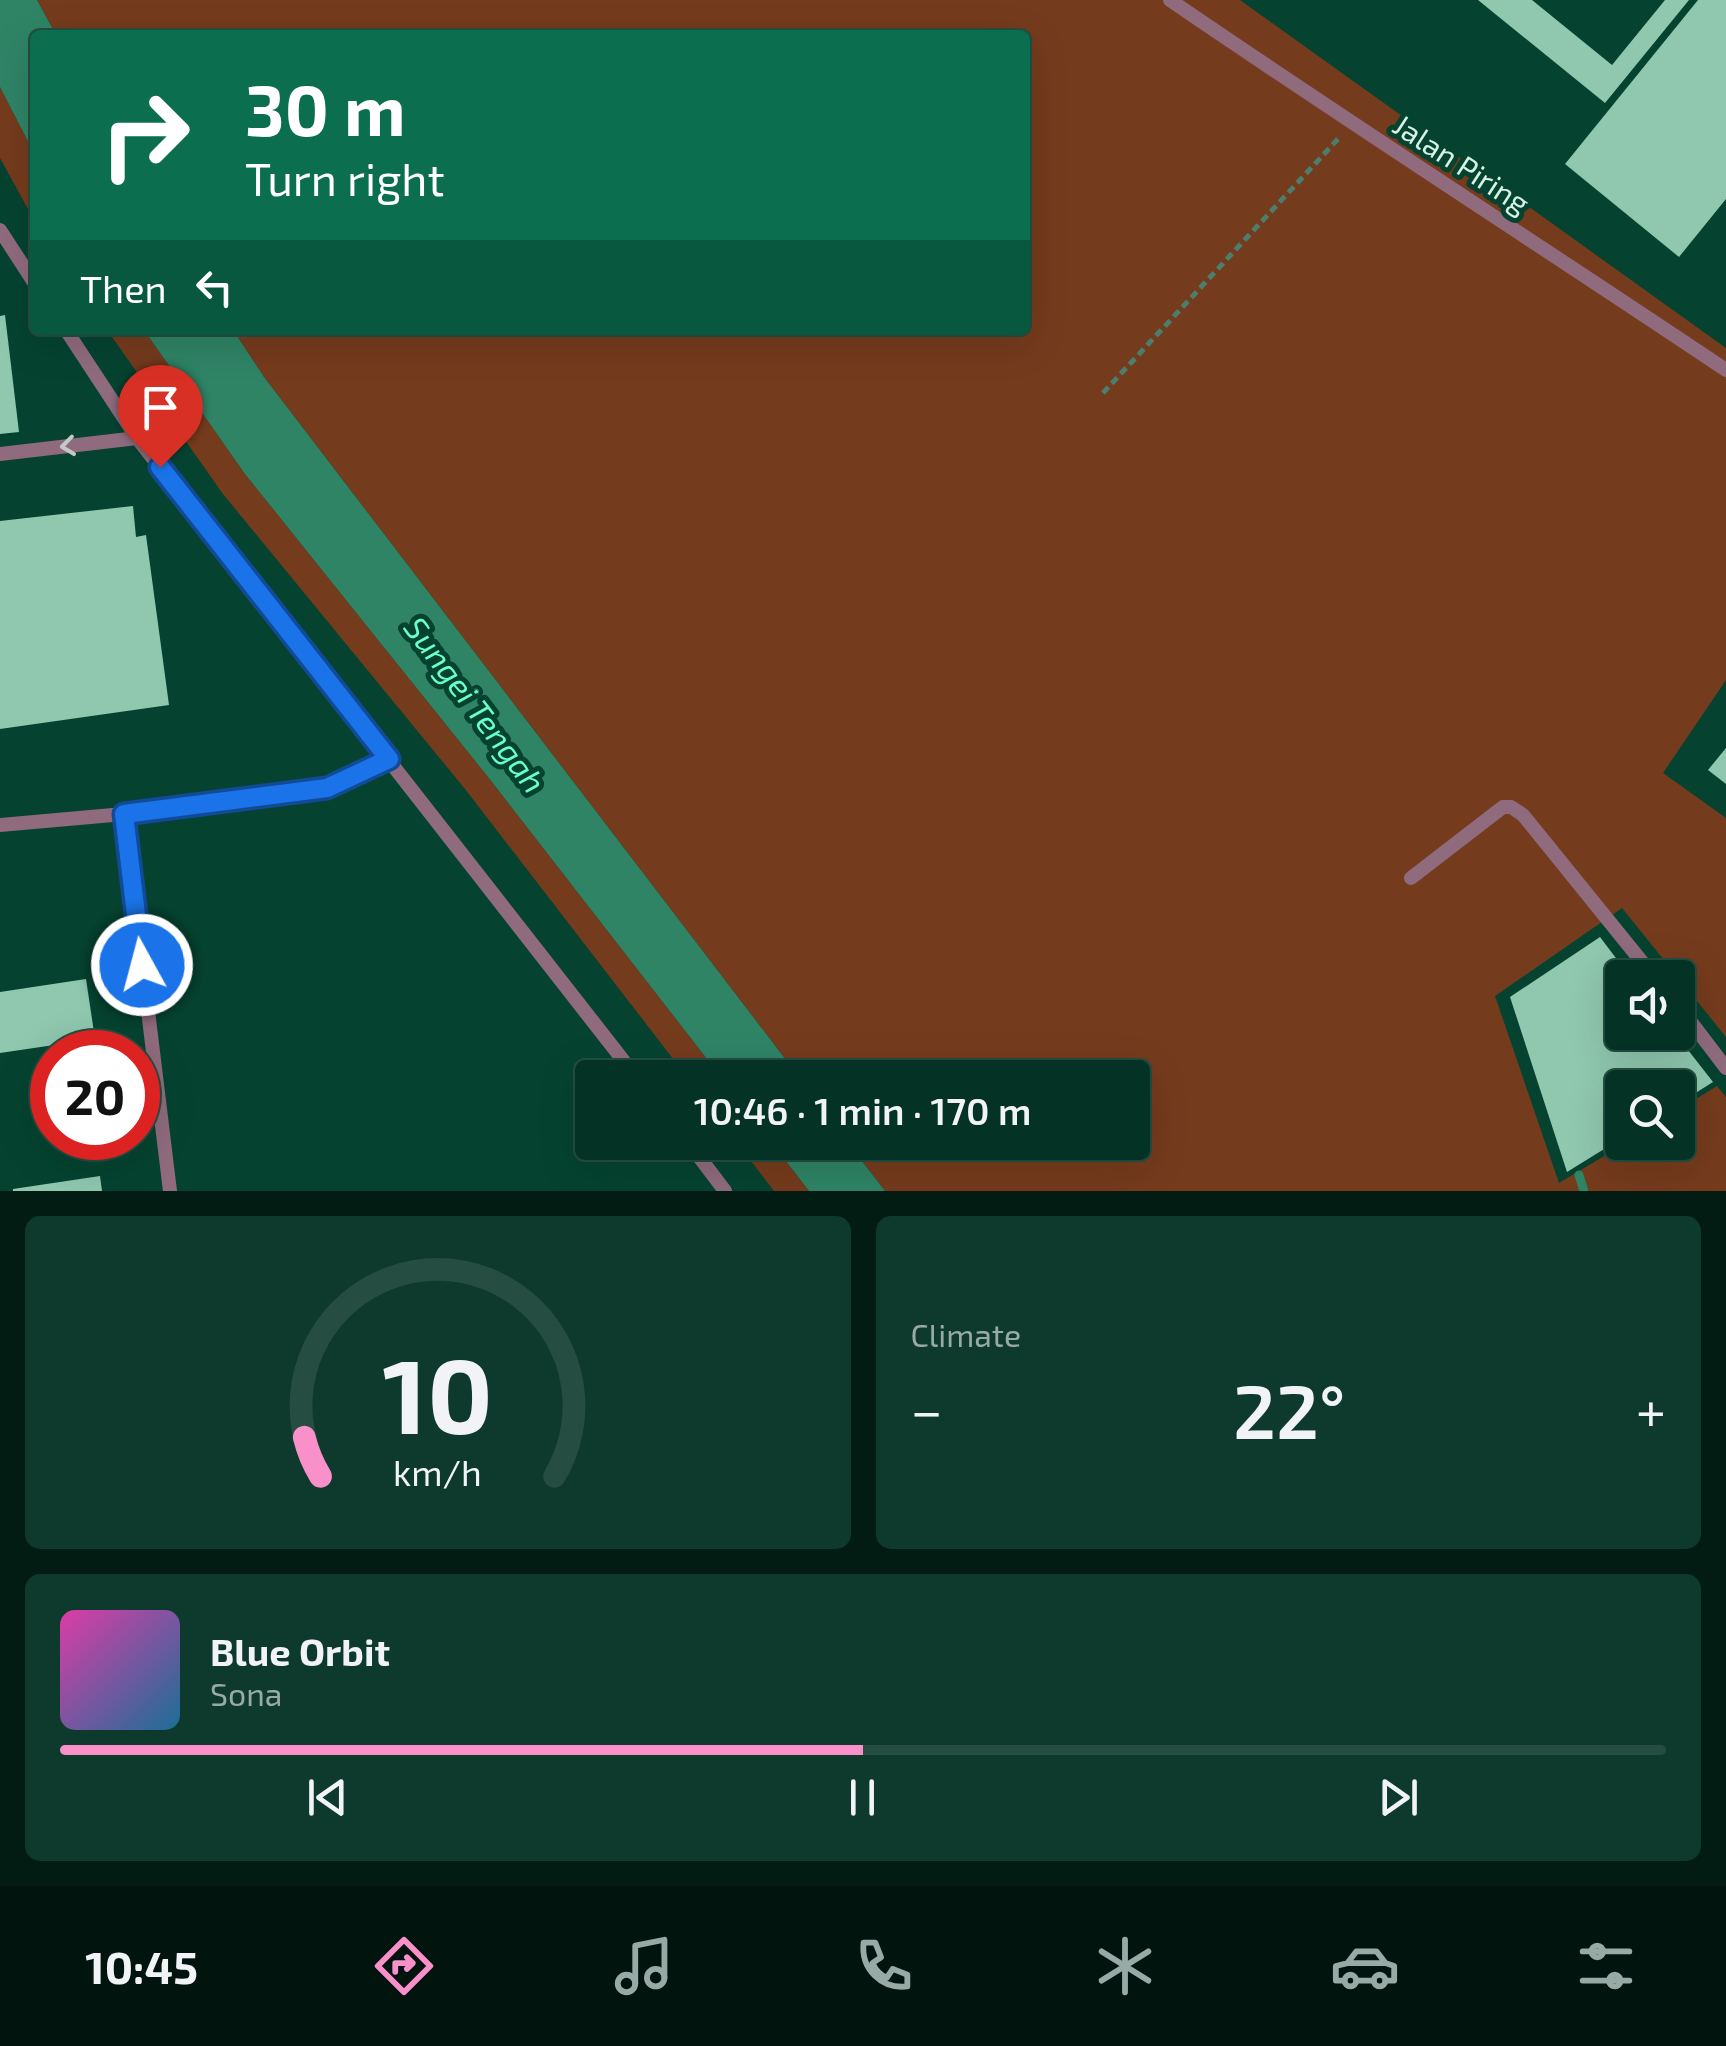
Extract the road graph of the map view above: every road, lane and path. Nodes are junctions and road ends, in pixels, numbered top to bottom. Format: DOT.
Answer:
graph roads {
  1 [pos="1170,0"];
  2 [pos="1354,126"];
  3 [pos="0,230"];
  4 [pos="30,276"];
  5 [pos="69,335"];
  6 [pos="1726,370"];
  7 [pos="1103,393"];
  8 [pos="137,438"];
  9 [pos="0,454"];
  10 [pos="389,759"];
  11 [pos="124,814"];
  12 [pos="0,825"];
  13 [pos="1411,878"];
  14 [pos="1640,960"];
  15 [pos="1695,1027"];
  16 [pos="623,1060"];
  17 [pos="1726,1068"];
  18 [pos="702,1160"];
  19 [pos="170,1191"];
  20 [pos="726,1191"];
  1 -- 2 [label="lane, Jalan Piring"];
  2 -- 6 [label="lane, Jalan Piring"];
  2 -- 7 [label="path"];
  3 -- 4 [label="lane"];
  5 -- 8 [label="lane"];
  8 -- 9 [label="lane, one-way"];
  8 -- 10 [label="lane"];
  10 -- 11 [label="lane"];
  10 -- 16 [label="lane"];
  11 -- 12 [label="lane"];
  11 -- 19 [label="lane"];
  13 -- 14 [label="lane"];
  15 -- 17 [label="lane"];
  18 -- 20 [label="lane"];
}
